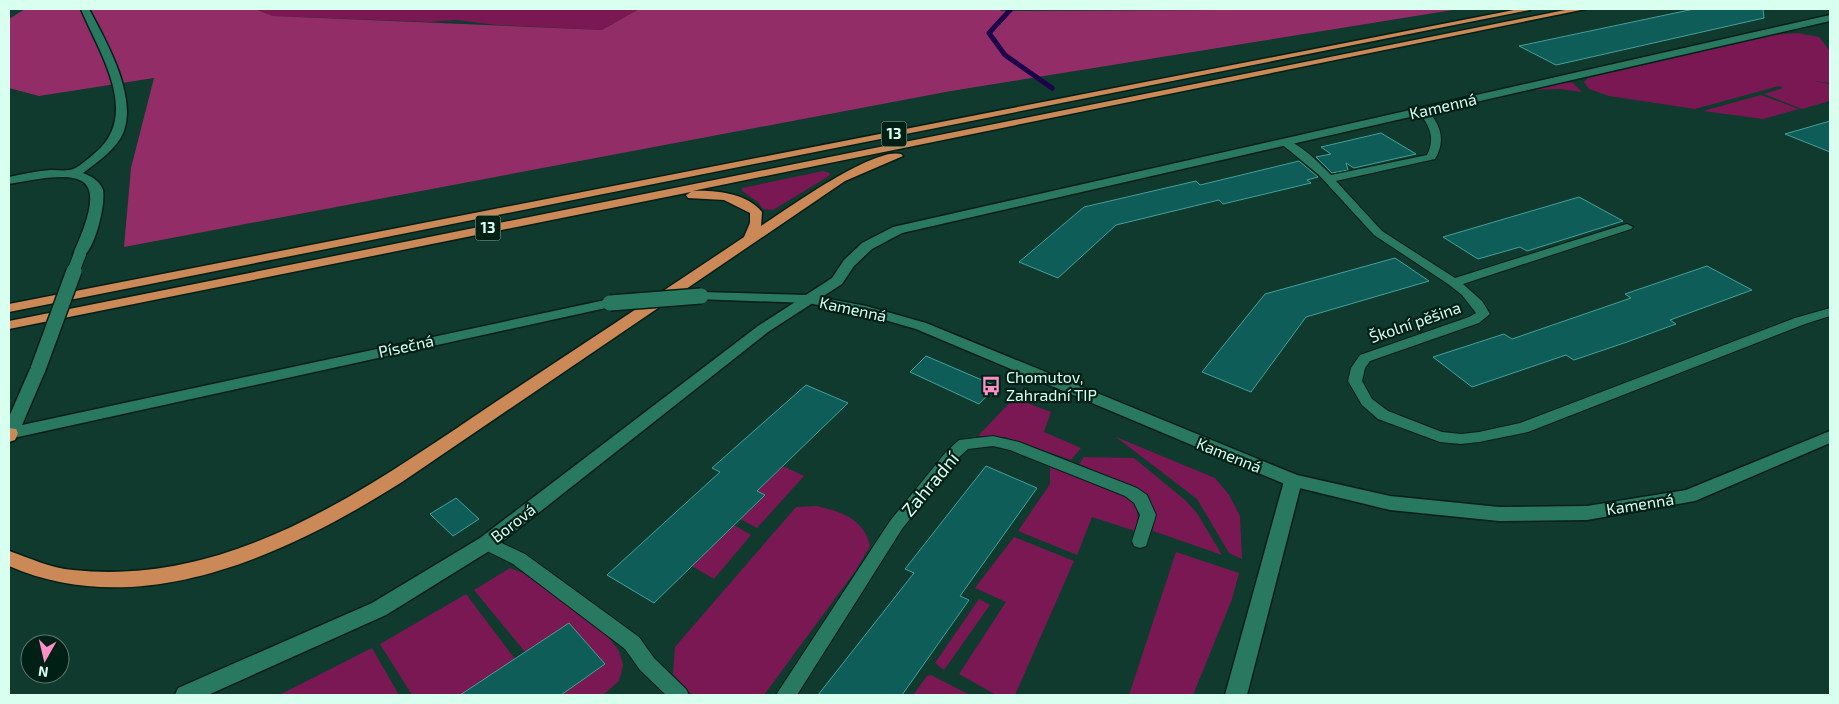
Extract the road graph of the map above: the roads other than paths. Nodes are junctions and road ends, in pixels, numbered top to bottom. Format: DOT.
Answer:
graph roads {
  1 [pos="85,9"];
  2 [pos="1530,9"];
  3 [pos="1582,9"];
  4 [pos="1830,18"];
  5 [pos="1422,111"];
  6 [pos="967,134"];
  7 [pos="1284,142"];
  8 [pos="74,174"];
  9 [pos="1328,179"];
  10 [pos="9,180"];
  11 [pos="628,200"];
  12 [pos="1627,227"];
  13 [pos="750,238"];
  14 [pos="1453,283"];
  15 [pos="808,299"];
  16 [pos="9,308"];
  17 [pos="1830,312"];
  18 [pos="9,325"];
  19 [pos="9,434"];
  20 [pos="1830,437"];
  21 [pos="1293,481"];
  22 [pos="1140,541"];
  23 [pos="487,543"];
  24 [pos="9,558"];
  25 [pos="186,695"];
  26 [pos="679,695"];
  27 [pos="786,695"];
  28 [pos="1236,695"];
  1 -- 8 [label="street"];
  2 -- 16 [label="highway, 13"];
  3 -- 6 [label="highway, 13"];
  4 -- 5 [label="street, Kamenná"];
  5 -- 7 [label="street, Kamenná"];
  5 -- 9 [label="lane"];
  6 -- 11 [label="highway, 13"];
  6 -- 13 [label="highway"];
  7 -- 9 [label="lane, Školní pěšina"];
  7 -- 15 [label="street, Kamenná"];
  8 -- 10 [label="street"];
  8 -- 19 [label="street, bridge"];
  9 -- 14 [label="lane, Školní pěšina"];
  11 -- 13 [label="highway"];
  11 -- 18 [label="highway, 13"];
  12 -- 14 [label="lane"];
  13 -- 24 [label="highway"];
  14 -- 17 [label="lane, Školní pěšina"];
  15 -- 19 [label="street, Písečná, bridge"];
  15 -- 21 [label="street, Kamenná"];
  15 -- 23 [label="street, Borová"];
  20 -- 21 [label="street, Kamenná"];
  21 -- 28 [label="street"];
  22 -- 27 [label="lane, Zahradní"];
  23 -- 25 [label="street, Borová"];
  23 -- 26 [label="lane"];
}
